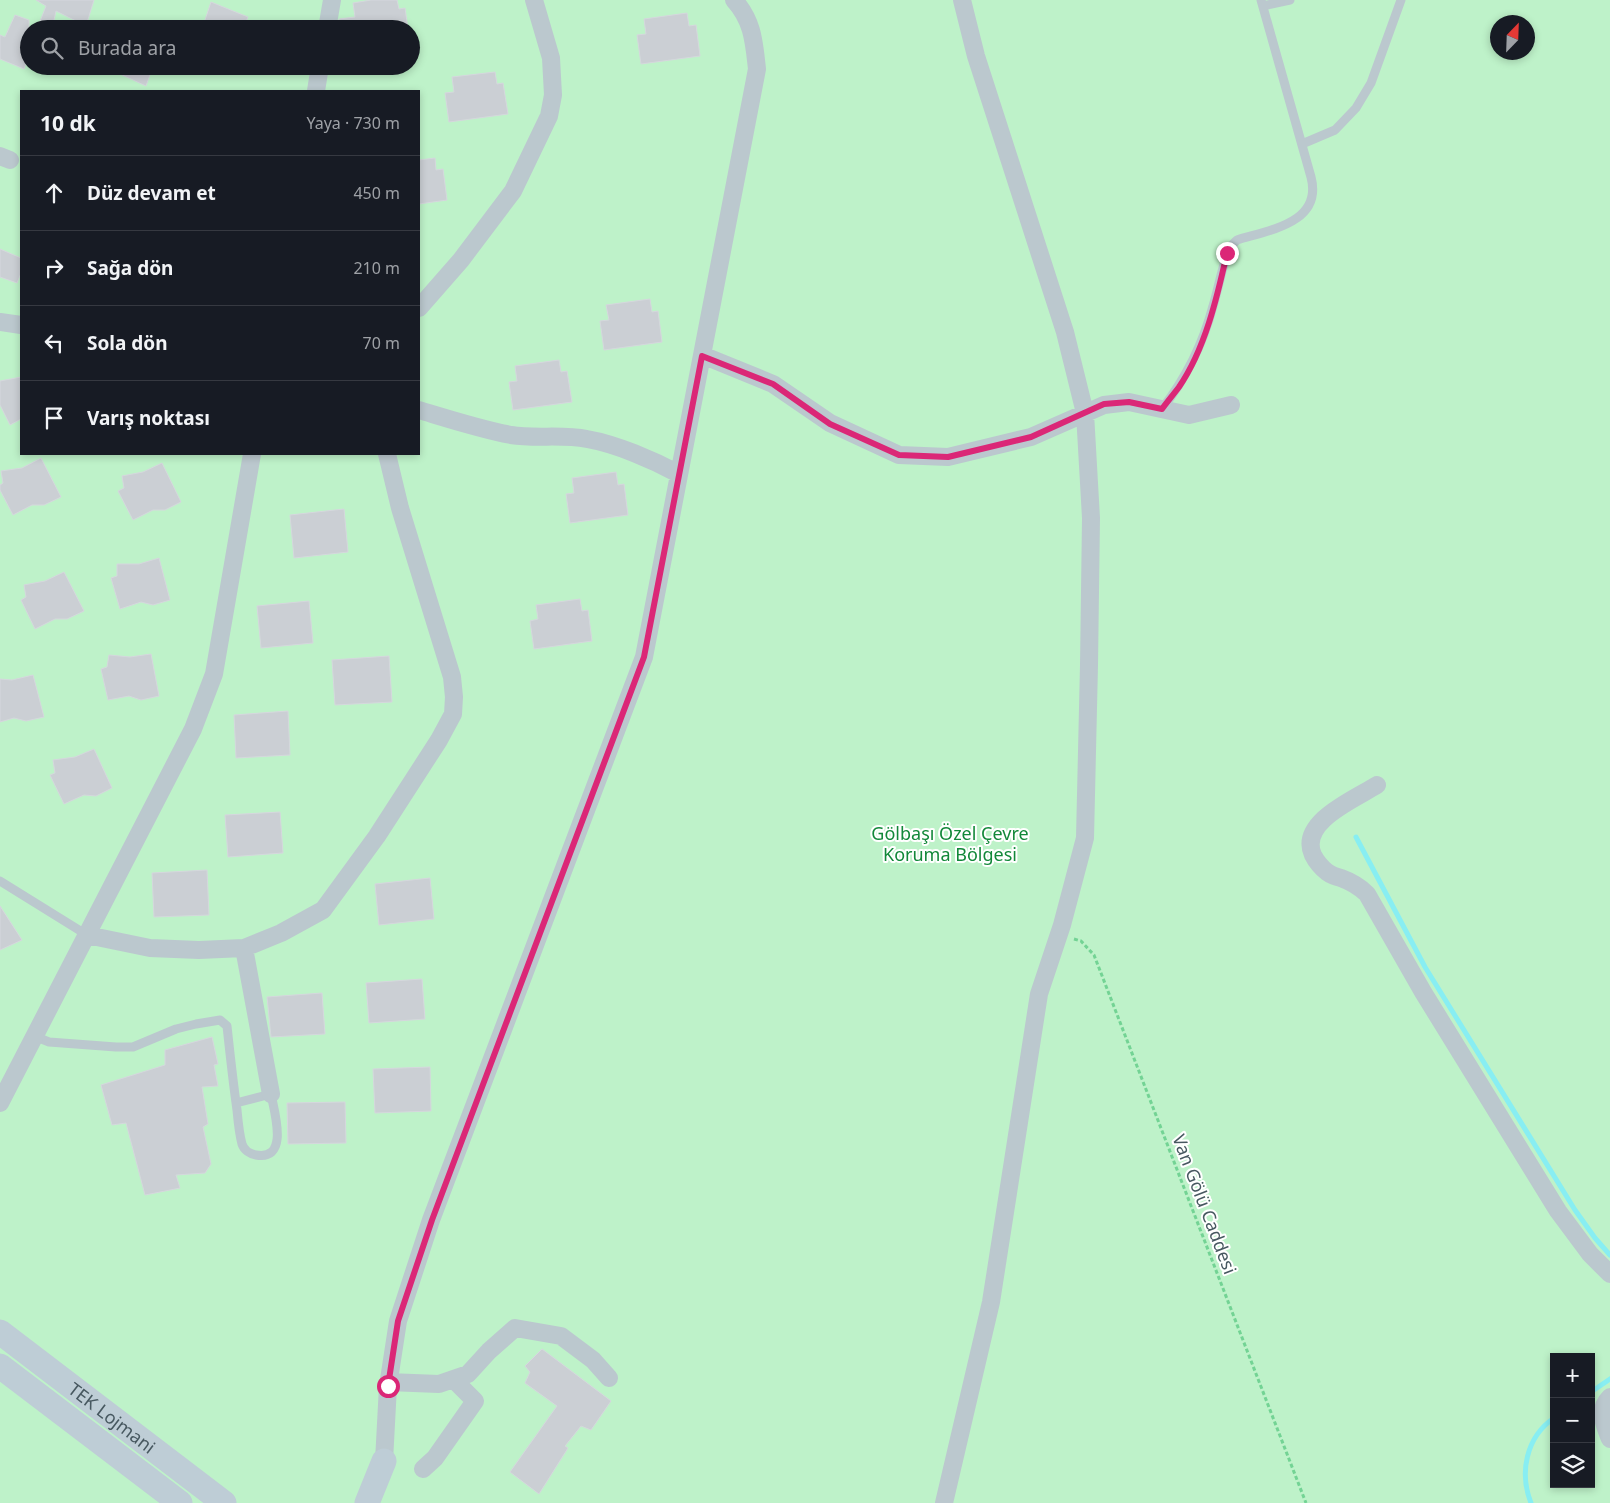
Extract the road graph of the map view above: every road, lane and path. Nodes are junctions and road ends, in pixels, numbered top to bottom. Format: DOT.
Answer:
graph roads {
  1 [pos="332,0"];
  2 [pos="534,0"];
  3 [pos="734,0"];
  4 [pos="962,0"];
  5 [pos="1290,0"];
  6 [pos="1401,0"];
  7 [pos="1262,3"];
  8 [pos="329,20"];
  9 [pos="319,75"];
  10 [pos="316,90"];
  11 [pos="1302,144"];
  12 [pos="420,307"];
  13 [pos="0,322"];
  14 [pos="20,325"];
  15 [pos="702,356"];
  16 [pos="1231,405"];
  17 [pos="1162,409"];
  18 [pos="420,410"];
  19 [pos="1085,413"];
  20 [pos="252,455"];
  21 [pos="387,455"];
  22 [pos="679,474"];
  23 [pos="1377,785"];
  24 [pos="0,881"];
  25 [pos="1059,934"];
  26 [pos="87,935"];
  27 [pos="244,948"];
  28 [pos="34,1036"];
  29 [pos="271,1094"];
  30 [pos="0,1103"];
  31 [pos="236,1103"];
  32 [pos="1610,1274"];
  33 [pos="0,1332"];
  34 [pos="0,1366"];
  35 [pos="609,1378"];
  36 [pos="453,1379"];
  37 [pos="388,1382"];
  38 [pos="1610,1397"];
  39 [pos="1610,1439"];
  40 [pos="384,1461"];
  41 [pos="423,1469"];
  42 [pos="180,1503"];
  43 [pos="224,1503"];
  44 [pos="366,1503"];
  45 [pos="388,1503"];
  46 [pos="944,1503"];
  47 [pos="1306,1503"];
  1 -- 8 [label="street"];
  2 -- 12 [label="street"];
  3 -- 15 [label="street"];
  4 -- 19 [label="street"];
  5 -- 7 [label="lane"];
  6 -- 11 [label="lane"];
  7 -- 11 [label="lane"];
  9 -- 10 [label="street"];
  11 -- 17 [label="lane"];
  13 -- 14 [label="street"];
  15 -- 19 [label="street"];
  15 -- 22 [label="street"];
  16 -- 17 [label="street"];
  17 -- 19 [label="street"];
  18 -- 22 [label="street"];
  19 -- 25 [label="street"];
  20 -- 26 [label="street"];
  21 -- 27 [label="street"];
  22 -- 37 [label="street"];
  23 -- 32 [label="street"];
  24 -- 26 [label="lane"];
  25 -- 46 [label="street"];
  25 -- 47 [label="path, Van Gölü Caddesi"];
  26 -- 27 [label="street"];
  26 -- 28 [label="street"];
  27 -- 29 [label="street"];
  28 -- 30 [label="street"];
  28 -- 31 [label="lane"];
  29 -- 31 [label="lane"];
  29 -- 31 [label="lane"];
  33 -- 43 [label="street, TEK Lojmani"];
  34 -- 42 [label="street, TEK Lojmani"];
  35 -- 36 [label="street"];
  36 -- 37 [label="street"];
  36 -- 41 [label="street"];
  37 -- 40 [label="street"];
  38 -- 39 [label="street"];
  40 -- 44 [label="street"];
  40 -- 45 [label="street"];
}
